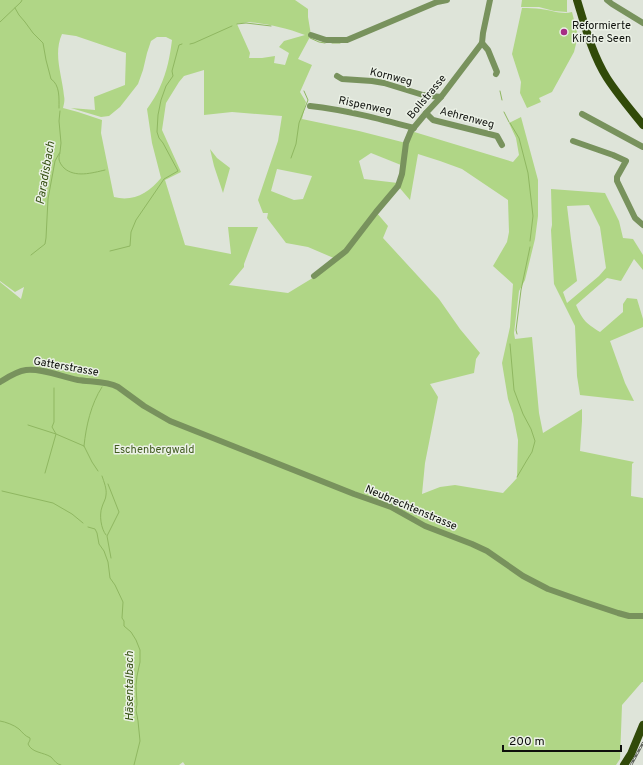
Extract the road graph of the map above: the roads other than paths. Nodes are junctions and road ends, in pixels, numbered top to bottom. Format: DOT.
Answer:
graph roads {
  1 [pos="447,0"];
  2 [pos="490,0"];
  3 [pos="577,0"];
  4 [pos="607,0"];
  5 [pos="643,23"];
  6 [pos="311,35"];
  7 [pos="482,43"];
  8 [pos="496,74"];
  9 [pos="337,76"];
  10 [pos="441,97"];
  11 [pos="310,106"];
  12 [pos="426,113"];
  13 [pos="582,114"];
  14 [pos="643,125"];
  15 [pos="414,128"];
  16 [pos="573,141"];
  17 [pos="502,145"];
  18 [pos="643,147"];
  19 [pos="643,225"];
  20 [pos="314,276"];
  21 [pos="0,382"];
  22 [pos="128,394"];
  23 [pos="643,616"];
  24 [pos="643,725"];
  25 [pos="624,765"];
  1 -- 6 [label="street"];
  2 -- 7 [label="street, Bollstrasse"];
  3 -- 14 [label="main road"];
  4 -- 5 [label="street"];
  7 -- 8 [label="street"];
  7 -- 10 [label="street, Bollstrasse"];
  9 -- 10 [label="street, Kornweg"];
  10 -- 12 [label="street, Bollstrasse"];
  11 -- 15 [label="street, Rispenweg"];
  12 -- 15 [label="street, Bollstrasse"];
  12 -- 17 [label="street, Aehrenweg"];
  13 -- 18 [label="street"];
  15 -- 20 [label="street, Bollstrasse"];
  16 -- 19 [label="street"];
  21 -- 22 [label="street, Gatterstrasse"];
  22 -- 23 [label="street, Neubrechtenstrasse"];
  24 -- 25 [label="main road"];
}
